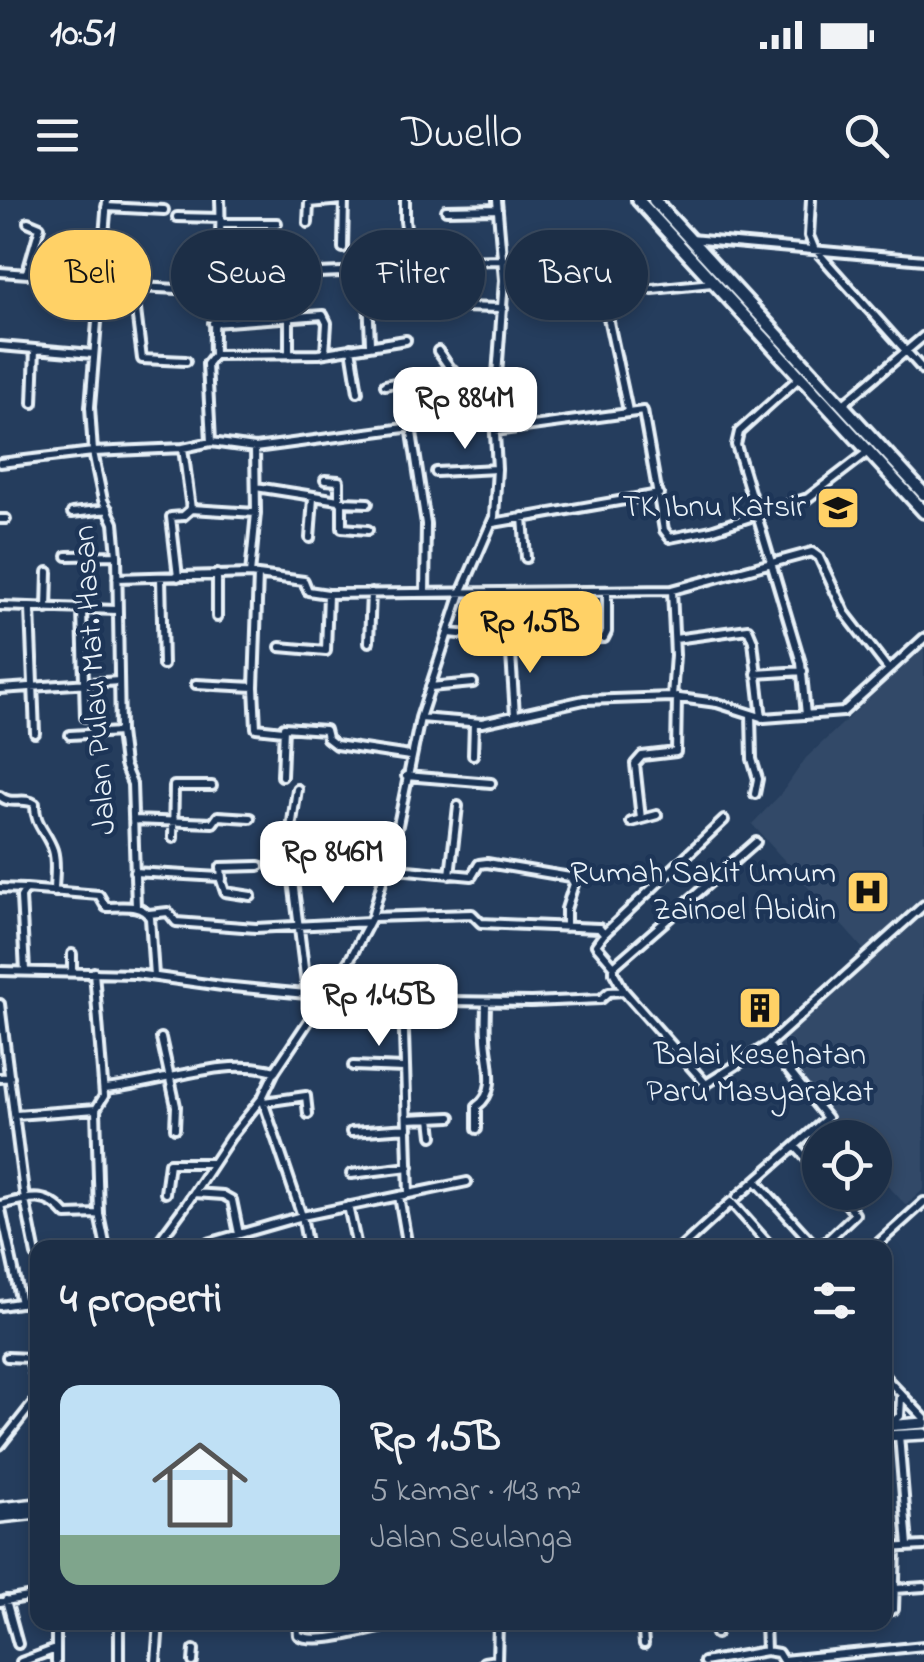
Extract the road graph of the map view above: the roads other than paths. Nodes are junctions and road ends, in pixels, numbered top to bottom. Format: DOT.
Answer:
graph roads {
  1 [pos="220,200"];
  2 [pos="343,200"];
  3 [pos="404,200"];
  4 [pos="638,200"];
  5 [pos="654,200"];
  6 [pos="812,200"];
  7 [pos="106,204"];
  8 [pos="498,204"];
  9 [pos="164,210"];
  10 [pos="446,210"];
  11 [pos="177,217"];
  12 [pos="221,221"];
  13 [pos="28,222"];
  14 [pos="277,223"];
  15 [pos="308,223"];
  16 [pos="103,230"];
  17 [pos="221,230"];
  18 [pos="344,230"];
  19 [pos="406,230"];
  20 [pos="689,238"];
  21 [pos="814,248"];
  22 [pos="485,260"];
  23 [pos="504,260"];
  24 [pos="923,261"];
  25 [pos="0,272"];
  26 [pos="28,272"];
  27 [pos="321,273"];
  28 [pos="714,282"];
  29 [pos="648,287"];
  30 [pos="485,308"];
  31 [pos="503,308"];
  32 [pos="321,317"];
  33 [pos="95,320"];
  34 [pos="137,320"];
  35 [pos="246,320"];
  36 [pos="289,320"];
  37 [pos="608,320"];
  38 [pos="213,322"];
  39 [pos="924,336"];
  40 [pos="406,340"];
  41 [pos="370,344"];
  42 [pos="0,346"];
  43 [pos="351,348"];
  44 [pos="35,349"];
  45 [pos="438,351"];
  46 [pos="906,352"];
  47 [pos="325,353"];
  48 [pos="92,354"];
  49 [pos="289,354"];
  50 [pos="214,355"];
  51 [pos="186,361"];
  52 [pos="452,370"];
  53 [pos="924,372"];
  54 [pos="801,376"];
  55 [pos="385,385"];
  56 [pos="358,392"];
  57 [pos="33,403"];
  58 [pos="842,406"];
  59 [pos="628,412"];
  60 [pos="494,416"];
  61 [pos="465,418"];
  62 [pos="411,426"];
  63 [pos="496,431"];
  64 [pos="211,442"];
  65 [pos="183,448"];
  66 [pos="254,448"];
  67 [pos="92,452"];
  68 [pos="869,452"];
  69 [pos="0,463"];
  70 [pos="496,469"];
  71 [pos="436,472"];
  72 [pos="325,480"];
  73 [pos="256,487"];
  74 [pos="659,494"];
  75 [pos="924,494"];
  76 [pos="313,498"];
  77 [pos="340,501"];
  78 [pos="368,503"];
  79 [pos="108,509"];
  80 [pos="191,509"];
  81 [pos="924,512"];
  82 [pos="72,513"];
  83 [pos="256,513"];
  84 [pos="757,515"];
  85 [pos="523,517"];
  86 [pos="493,522"];
  87 [pos="368,530"];
  88 [pos="310,538"];
  89 [pos="117,554"];
  90 [pos="67,556"];
  91 [pos="526,558"];
  92 [pos="773,564"];
  93 [pos="48,572"];
  94 [pos="217,574"];
  95 [pos="254,574"];
  96 [pos="178,576"];
  97 [pos="117,578"];
  98 [pos="161,578"];
  99 [pos="672,590"];
  100 [pos="607,591"];
  101 [pos="372,593"];
  102 [pos="425,593"];
  103 [pos="462,593"];
  104 [pos="328,594"];
  105 [pos="0,606"];
  106 [pos="30,609"];
  107 [pos="48,609"];
  108 [pos="82,610"];
  109 [pos="116,610"];
  110 [pos="216,616"];
  111 [pos="448,633"];
  112 [pos="510,638"];
  113 [pos="924,638"];
  114 [pos="675,639"];
  115 [pos="369,642"];
  116 [pos="280,648"];
  117 [pos="163,665"];
  118 [pos="889,670"];
  119 [pos="802,671"];
  120 [pos="756,674"];
  121 [pos="119,681"];
  122 [pos="84,683"];
  123 [pos="473,683"];
  124 [pos="196,684"];
  125 [pos="254,687"];
  126 [pos="429,687"];
  127 [pos="34,688"];
  128 [pos="0,689"];
  129 [pos="675,697"];
  130 [pos="751,714"];
  131 [pos="515,715"];
  132 [pos="806,715"];
  133 [pos="85,717"];
  134 [pos="420,718"];
  135 [pos="762,718"];
  136 [pos="474,723"];
  137 [pos="283,731"];
  138 [pos="120,732"];
  139 [pos="35,733"];
  140 [pos="70,735"];
  141 [pos="473,755"];
  142 [pos="410,756"];
  143 [pos="282,776"];
  144 [pos="406,776"];
  145 [pos="491,783"];
  146 [pos="212,786"];
  147 [pos="297,789"];
  148 [pos="755,794"];
  149 [pos="0,796"];
  150 [pos="458,806"];
  151 [pos="657,815"];
  152 [pos="250,818"];
  153 [pos="642,819"];
  154 [pos="133,820"];
  155 [pos="724,820"];
  156 [pos="173,822"];
  157 [pos="632,822"];
  158 [pos="290,836"];
  159 [pos="173,838"];
  160 [pos="756,842"];
  161 [pos="348,843"];
  162 [pos="260,866"];
  163 [pos="386,868"];
  164 [pos="134,872"];
  165 [pos="450,875"];
  166 [pos="222,880"];
  167 [pos="0,888"];
  168 [pos="26,889"];
  169 [pos="54,892"];
  170 [pos="252,896"];
  171 [pos="924,905"];
  172 [pos="136,907"];
  173 [pos="150,914"];
  174 [pos="370,919"];
  175 [pos="299,926"];
  176 [pos="566,927"];
  177 [pos="604,934"];
  178 [pos="72,954"];
  179 [pos="614,966"];
  180 [pos="25,971"];
  181 [pos="0,972"];
  182 [pos="72,972"];
  183 [pos="94,972"];
  184 [pos="154,976"];
  185 [pos="624,990"];
  186 [pos="307,992"];
  187 [pos="324,996"];
  188 [pos="403,1001"];
  189 [pos="486,1002"];
  190 [pos="0,1004"];
  191 [pos="161,1038"];
  192 [pos="768,1044"];
  193 [pos="352,1066"];
  194 [pos="404,1068"];
  195 [pos="275,1071"];
  196 [pos="170,1076"];
  197 [pos="10,1077"];
  198 [pos="0,1078"];
  199 [pos="103,1089"];
  200 [pos="263,1100"];
  201 [pos="96,1109"];
  202 [pos="308,1114"];
  203 [pos="16,1115"];
  204 [pos="451,1117"];
  205 [pos="430,1118"];
  206 [pos="408,1123"];
  207 [pos="176,1128"];
  208 [pos="478,1129"];
  209 [pos="351,1132"];
  210 [pos="433,1136"];
  211 [pos="795,1146"];
  212 [pos="802,1154"];
  213 [pos="214,1163"];
  214 [pos="409,1167"];
  215 [pos="351,1174"];
  216 [pos="756,1180"];
  217 [pos="467,1182"];
  218 [pos="165,1192"];
  219 [pos="194,1193"];
  220 [pos="409,1194"];
  221 [pos="399,1196"];
  222 [pos="737,1197"];
  223 [pos="25,1200"];
  224 [pos="924,1202"];
  225 [pos="0,1205"];
  226 [pos="348,1206"];
  227 [pos="852,1210"];
  228 [pos="99,1214"];
  229 [pos="302,1216"];
  230 [pos="239,1234"];
  231 [pos="33,1240"];
  232 [pos="104,1240"];
  233 [pos="160,1240"];
  234 [pos="218,1240"];
  235 [pos="306,1240"];
  236 [pos="355,1240"];
  237 [pos="407,1240"];
  238 [pos="690,1240"];
  239 [pos="765,1240"];
  240 [pos="811,1240"];
  241 [pos="827,1240"];
  242 [pos="882,1240"];
  243 [pos="30,1301"];
  244 [pos="22,1302"];
  245 [pos="0,1306"];
  246 [pos="7,1357"];
  247 [pos="30,1358"];
  248 [pos="892,1386"];
  249 [pos="901,1397"];
  250 [pos="30,1406"];
  251 [pos="924,1420"];
  252 [pos="892,1423"];
  253 [pos="892,1428"];
  254 [pos="892,1432"];
  255 [pos="924,1434"];
  256 [pos="899,1435"];
  257 [pos="0,1446"];
  258 [pos="30,1505"];
  259 [pos="0,1508"];
  260 [pos="30,1514"];
  261 [pos="0,1516"];
  262 [pos="908,1546"];
  263 [pos="924,1546"];
  264 [pos="892,1548"];
  265 [pos="896,1548"];
  266 [pos="924,1587"];
  267 [pos="894,1589"];
  268 [pos="30,1596"];
  269 [pos="3,1601"];
  270 [pos="892,1610"];
  271 [pos="56,1630"];
  272 [pos="119,1630"];
  273 [pos="158,1630"];
  274 [pos="298,1630"];
  275 [pos="349,1630"];
  276 [pos="498,1630"];
  277 [pos="643,1630"];
  278 [pos="716,1630"];
  279 [pos="765,1630"];
  280 [pos="716,1634"];
  281 [pos="18,1644"];
  282 [pos="644,1644"];
  283 [pos="924,1646"];
  284 [pos="56,1649"];
  285 [pos="194,1650"];
  286 [pos="766,1650"];
  287 [pos="742,1658"];
  288 [pos="497,1661"];
  289 [pos="783,1661"];
  290 [pos="21,1662"];
  291 [pos="56,1662"];
  292 [pos="119,1662"];
  293 [pos="156,1662"];
  294 [pos="192,1662"];
  295 [pos="484,1662"];
  296 [pos="704,1662"];
  1 -- 12 [label="street"];
  2 -- 15 [label="street"];
  2 -- 18 [label="street"];
  3 -- 19 [label="street"];
  4 -- 28 [label="highway"];
  5 -- 20 [label="highway"];
  6 -- 21 [label="street"];
  7 -- 9 [label="street"];
  7 -- 16 [label="street, Jalan Pulau Mat. Hasan"];
  8 -- 10 [label="street"];
  8 -- 23 [label="street"];
  11 -- 12 [label="street"];
  12 -- 14 [label="street"];
  12 -- 17 [label="street"];
  13 -- 26 [label="street"];
  20 -- 21 [label="street"];
  20 -- 58 [label="highway"];
  21 -- 24 [label="street"];
  21 -- 46 [label="street"];
  22 -- 23 [label="street"];
  23 -- 31 [label="street"];
  25 -- 26 [label="street"];
  27 -- 41 [label="street"];
  28 -- 29 [label="street"];
  28 -- 54 [label="highway"];
  30 -- 31 [label="street"];
  31 -- 60 [label="street"];
  32 -- 47 [label="street"];
  33 -- 48 [label="street, Jalan Pulau Mat. Hasan"];
  34 -- 51 [label="street"];
  35 -- 38 [label="street"];
  36 -- 49 [label="street"];
  37 -- 59 [label="street"];
  38 -- 50 [label="street"];
  39 -- 46 [label="street"];
  40 -- 41 [label="street"];
  41 -- 43 [label="street"];
  42 -- 44 [label="street"];
  43 -- 47 [label="street"];
  43 -- 56 [label="street"];
  44 -- 48 [label="street"];
  44 -- 57 [label="street"];
  45 -- 52 [label="street"];
  46 -- 53 [label="street"];
  46 -- 58 [label="street"];
  47 -- 49 [label="street"];
  48 -- 67 [label="street, Jalan Pulau Mat. Hasan"];
  49 -- 50 [label="street"];
  50 -- 64 [label="street"];
  52 -- 55 [label="street"];
  52 -- 61 [label="street"];
  54 -- 68 [label="highway"];
  54 -- 84 [label="street"];
  58 -- 75 [label="highway"];
  59 -- 63 [label="street"];
  59 -- 74 [label="street"];
  60 -- 61 [label="street"];
  60 -- 63 [label="street"];
  61 -- 62 [label="street"];
  62 -- 66 [label="street"];
  62 -- 102 [label="street"];
  63 -- 70 [label="street"];
  64 -- 65 [label="street"];
  64 -- 66 [label="street"];
  65 -- 67 [label="street"];
  65 -- 80 [label="street"];
  66 -- 73 [label="street"];
  67 -- 69 [label="street"];
  67 -- 79 [label="street, Jalan Pulau Mat. Hasan"];
  68 -- 81 [label="highway"];
  68 -- 84 [label="street"];
  70 -- 71 [label="street"];
  70 -- 86 [label="street"];
  72 -- 77 [label="street"];
  73 -- 76 [label="street"];
  73 -- 83 [label="street"];
  74 -- 84 [label="street"];
  74 -- 85 [label="street"];
  76 -- 77 [label="street"];
  76 -- 88 [label="street"];
  77 -- 78 [label="street"];
  77 -- 87 [label="street"];
  79 -- 82 [label="street"];
  79 -- 89 [label="street, Jalan Pulau Mat. Hasan"];
  80 -- 83 [label="street"];
  80 -- 96 [label="street"];
  83 -- 95 [label="street"];
  84 -- 92 [label="street"];
  85 -- 86 [label="street"];
  85 -- 91 [label="street"];
  86 -- 103 [label="street"];
  89 -- 90 [label="street"];
  89 -- 97 [label="street, Jalan Pulau Mat. Hasan"];
  92 -- 99 [label="street"];
  92 -- 118 [label="street"];
  92 -- 119 [label="street"];
  93 -- 107 [label="street"];
  94 -- 95 [label="street"];
  94 -- 96 [label="street"];
  94 -- 110 [label="street"];
  95 -- 104 [label="street"];
  95 -- 125 [label="street"];
  96 -- 98 [label="street"];
  97 -- 98 [label="street"];
  97 -- 109 [label="street, Jalan Pulau Mat. Hasan"];
  98 -- 117 [label="street"];
  99 -- 100 [label="street"];
  99 -- 114 [label="street"];
  100 -- 103 [label="street"];
  100 -- 112 [label="street"];
  101 -- 102 [label="street"];
  101 -- 104 [label="street"];
  101 -- 115 [label="street"];
  102 -- 103 [label="street"];
  103 -- 111 [label="street"];
  104 -- 116 [label="street"];
  105 -- 106 [label="street"];
  106 -- 107 [label="street"];
  106 -- 127 [label="street"];
  107 -- 108 [label="street"];
  108 -- 109 [label="street"];
  108 -- 122 [label="street"];
  109 -- 121 [label="street, Jalan Pulau Mat. Hasan"];
  111 -- 112 [label="street"];
  111 -- 126 [label="street"];
  112 -- 131 [label="street"];
  113 -- 118 [label="street"];
  114 -- 120 [label="street"];
  114 -- 129 [label="street"];
  118 -- 132 [label="street"];
  119 -- 120 [label="street"];
  119 -- 132 [label="street"];
  120 -- 135 [label="street"];
  121 -- 122 [label="street"];
  121 -- 138 [label="street, Jalan Pulau Mat. Hasan"];
  122 -- 127 [label="street"];
  122 -- 133 [label="street"];
  123 -- 126 [label="street"];
  124 -- 125 [label="street"];
  125 -- 137 [label="street"];
  126 -- 134 [label="street"];
  127 -- 128 [label="street"];
  127 -- 139 [label="street"];
  129 -- 130 [label="street"];
  129 -- 131 [label="street"];
  129 -- 153 [label="street"];
  130 -- 135 [label="street"];
  130 -- 148 [label="street"];
  131 -- 136 [label="street"];
  132 -- 135 [label="street"];
  134 -- 136 [label="street"];
  134 -- 142 [label="street"];
  136 -- 141 [label="street"];
  137 -- 142 [label="street"];
  137 -- 143 [label="street"];
  138 -- 140 [label="street"];
  138 -- 154 [label="street, Jalan Pulau Mat. Hasan"];
  142 -- 144 [label="street"];
  144 -- 145 [label="street"];
  144 -- 163 [label="street"];
  146 -- 156 [label="street"];
  147 -- 158 [label="street"];
  149 -- 169 [label="street"];
  150 -- 165 [label="street"];
  151 -- 153 [label="street"];
  152 -- 156 [label="street"];
  153 -- 157 [label="street"];
  154 -- 156 [label="street"];
  154 -- 164 [label="street, Jalan Pulau Mat. Hasan"];
  155 -- 177 [label="street"];
  156 -- 159 [label="street"];
  158 -- 161 [label="street"];
  158 -- 175 [label="street"];
  160 -- 179 [label="street"];
  162 -- 166 [label="street"];
  163 -- 165 [label="street"];
  163 -- 174 [label="street"];
  164 -- 166 [label="street"];
  164 -- 172 [label="street, Jalan Pulau Mat. Hasan"];
  165 -- 176 [label="street"];
  166 -- 170 [label="street"];
  167 -- 168 [label="street"];
  168 -- 169 [label="street"];
  168 -- 180 [label="street"];
  169 -- 172 [label="street"];
  171 -- 192 [label="street"];
  172 -- 173 [label="street"];
  173 -- 175 [label="street"];
  173 -- 184 [label="street"];
  174 -- 175 [label="street"];
  174 -- 176 [label="street"];
  174 -- 187 [label="street"];
  175 -- 186 [label="street"];
  176 -- 177 [label="street"];
  177 -- 179 [label="street"];
  178 -- 182 [label="street"];
  179 -- 185 [label="street"];
  180 -- 181 [label="street"];
  180 -- 182 [label="street"];
  182 -- 183 [label="street"];
  183 -- 184 [label="street"];
  183 -- 199 [label="street"];
  184 -- 186 [label="street"];
  185 -- 189 [label="street"];
  185 -- 192 [label="street"];
  186 -- 187 [label="street"];
  187 -- 188 [label="street"];
  187 -- 195 [label="street"];
  188 -- 189 [label="street"];
  188 -- 194 [label="street"];
  189 -- 208 [label="street"];
  190 -- 197 [label="street"];
  191 -- 196 [label="street"];
  192 -- 211 [label="street"];
  193 -- 194 [label="street"];
  194 -- 206 [label="street"];
  195 -- 196 [label="street"];
  195 -- 200 [label="street"];
  196 -- 199 [label="street"];
  196 -- 207 [label="street"];
  197 -- 198 [label="street"];
  197 -- 203 [label="street"];
  199 -- 201 [label="street"];
  200 -- 202 [label="street"];
  200 -- 213 [label="street"];
  200 -- 229 [label="street"];
  201 -- 203 [label="street"];
  201 -- 228 [label="street"];
  203 -- 223 [label="street"];
  204 -- 205 [label="street"];
  205 -- 206 [label="street"];
  205 -- 210 [label="street"];
  206 -- 209 [label="street"];
  206 -- 214 [label="street"];
  211 -- 212 [label="street"];
  211 -- 216 [label="street"];
  213 -- 218 [label="street"];
  213 -- 219 [label="street"];
  214 -- 215 [label="street"];
  214 -- 220 [label="street"];
  216 -- 222 [label="street"];
  216 -- 240 [label="street"];
  217 -- 220 [label="street"];
  219 -- 230 [label="street"];
  219 -- 233 [label="street"];
  220 -- 221 [label="street"];
  221 -- 226 [label="street"];
  221 -- 237 [label="street"];
  223 -- 225 [label="street"];
  223 -- 228 [label="street"];
  223 -- 231 [label="street"];
  224 -- 242 [label="street"];
  225 -- 244 [label="street"];
  226 -- 229 [label="street"];
  226 -- 236 [label="street"];
  227 -- 241 [label="street"];
  228 -- 232 [label="street"];
  229 -- 230 [label="street"];
  229 -- 235 [label="street"];
  230 -- 234 [label="street"];
  238 -- 239 [label="street"];
  243 -- 244 [label="street"];
  244 -- 245 [label="street"];
  246 -- 247 [label="street"];
  248 -- 249 [label="street"];
  249 -- 251 [label="street"];
  249 -- 252 [label="street"];
  250 -- 257 [label="street"];
  251 -- 253 [label="main road"];
  254 -- 256 [label="main road"];
  255 -- 256 [label="main road"];
  256 -- 262 [label="street"];
  258 -- 259 [label="main road"];
  260 -- 261 [label="main road"];
  262 -- 263 [label="street"];
  262 -- 265 [label="street"];
  264 -- 265 [label="street"];
  265 -- 267 [label="street"];
  266 -- 267 [label="street"];
  267 -- 270 [label="street"];
  268 -- 269 [label="street"];
  269 -- 281 [label="street"];
  271 -- 284 [label="street"];
  272 -- 292 [label="street"];
  273 -- 293 [label="street"];
  274 -- 275 [label="street"];
  276 -- 288 [label="street"];
  277 -- 282 [label="street"];
  278 -- 280 [label="street"];
  279 -- 286 [label="street"];
  283 -- 289 [label="street"];
  284 -- 290 [label="street"];
  284 -- 291 [label="street"];
  285 -- 294 [label="street"];
  286 -- 287 [label="street"];
  286 -- 289 [label="street"];
  287 -- 296 [label="street"];
  288 -- 295 [label="street"];
}
